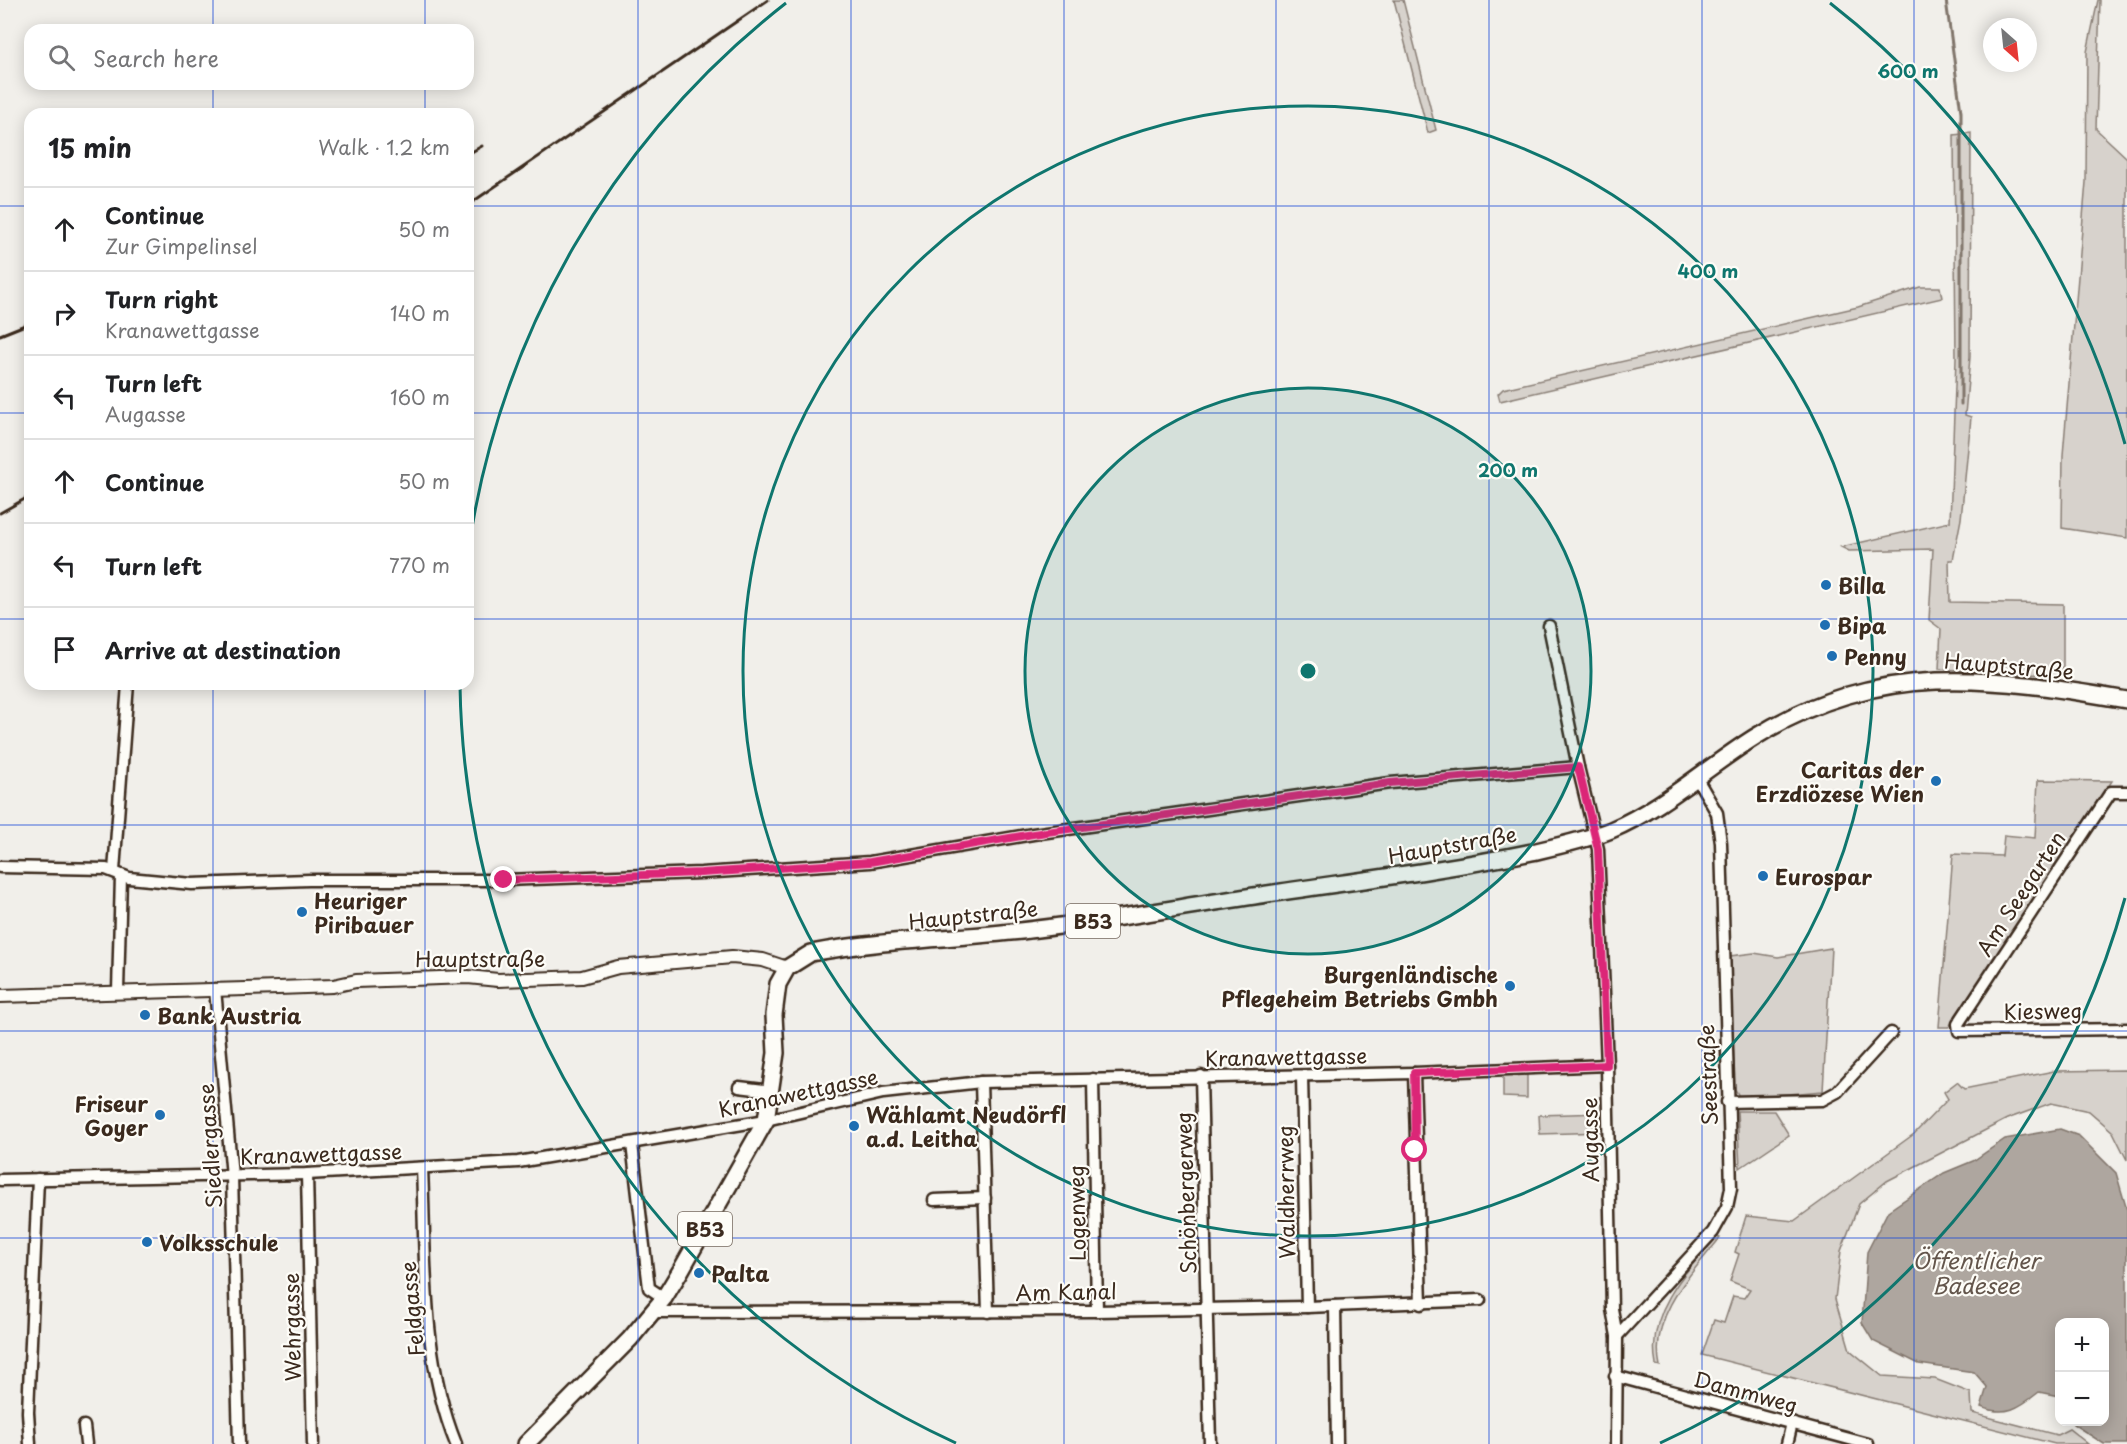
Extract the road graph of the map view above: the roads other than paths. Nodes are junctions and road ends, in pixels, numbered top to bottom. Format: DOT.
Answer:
graph roads {
  1 [pos="1549,626"];
  2 [pos="128,690"];
  3 [pos="2127,700"];
  4 [pos="1578,767"];
  5 [pos="1696,777"];
  6 [pos="2127,792"];
  7 [pos="1594,835"];
  8 [pos="0,867"];
  9 [pos="118,873"];
  10 [pos="788,968"];
  11 [pos="215,989"];
  12 [pos="118,991"];
  13 [pos="0,996"];
  14 [pos="2127,1029"];
  15 [pos="1959,1031"];
  16 [pos="1891,1033"];
  17 [pos="1607,1065"];
  18 [pos="1414,1073"];
  19 [pos="1201,1076"];
  20 [pos="1302,1076"];
  21 [pos="1093,1079"];
  22 [pos="981,1082"];
  23 [pos="739,1087"];
  24 [pos="772,1091"];
  25 [pos="1727,1102"];
  26 [pos="766,1120"];
  27 [pos="632,1144"];
  28 [pos="422,1168"];
  29 [pos="307,1174"];
  30 [pos="232,1176"];
  31 [pos="38,1179"];
  32 [pos="0,1180"];
  33 [pos="985,1198"];
  34 [pos="934,1200"];
  35 [pos="664,1298"];
  36 [pos="1480,1300"];
  37 [pos="1421,1304"];
  38 [pos="1335,1306"];
  39 [pos="1307,1307"];
  40 [pos="1208,1308"];
  41 [pos="1097,1311"];
  42 [pos="653,1312"];
  43 [pos="988,1312"];
  44 [pos="1617,1336"];
  45 [pos="1615,1376"];
  46 [pos="1792,1423"];
  47 [pos="84,1426"];
  48 [pos="30,1444"];
  49 [pos="86,1444"];
  50 [pos="239,1444"];
  51 [pos="313,1444"];
  52 [pos="456,1444"];
  53 [pos="526,1444"];
  54 [pos="1210,1444"];
  55 [pos="1337,1444"];
  56 [pos="1616,1444"];
  57 [pos="1787,1444"];
  58 [pos="1868,1444"];
  1 -- 4 [label="street, Augasse"];
  2 -- 9 [label="street"];
  3 -- 5 [label="main road, Hauptstraße / B53"];
  4 -- 7 [label="street, Augasse"];
  4 -- 9 [label="street"];
  5 -- 7 [label="main road, Hauptstraße / B53"];
  5 -- 25 [label="street, Seestraße"];
  6 -- 15 [label="street, Am Seegarten"];
  7 -- 10 [label="main road, Hauptstraße / B53"];
  7 -- 17 [label="street, Augasse"];
  8 -- 9 [label="street"];
  9 -- 12 [label="street"];
  10 -- 11 [label="street, Hauptstraße"];
  10 -- 24 [label="main road, B53"];
  11 -- 12 [label="street, Hauptstraße"];
  11 -- 30 [label="street, Siedlergasse"];
  12 -- 13 [label="street, Hauptstraße"];
  14 -- 15 [label="street, Kiesweg"];
  16 -- 25 [label="street"];
  17 -- 18 [label="street, Kranawettgasse"];
  17 -- 44 [label="street, Augasse"];
  18 -- 20 [label="street, Kranawettgasse"];
  18 -- 37 [label="street"];
  19 -- 20 [label="street, Kranawettgasse"];
  19 -- 21 [label="street, Kranawettgasse"];
  19 -- 40 [label="street, Schönbergerweg"];
  20 -- 39 [label="street, Waldherrweg"];
  21 -- 22 [label="street, Kranawettgasse"];
  21 -- 41 [label="street, Logenweg"];
  22 -- 26 [label="street, Kranawettgasse"];
  22 -- 33 [label="street"];
  23 -- 24 [label="street"];
  24 -- 26 [label="main road, B53"];
  25 -- 44 [label="street, Seestraße"];
  26 -- 27 [label="street, Kranawettgasse"];
  26 -- 35 [label="main road, B53"];
  27 -- 28 [label="street, Kranawettgasse"];
  27 -- 35 [label="street"];
  28 -- 29 [label="street, Kranawettgasse"];
  28 -- 52 [label="street, Feldgasse"];
  29 -- 30 [label="street, Kranawettgasse"];
  29 -- 51 [label="street, Wehrgasse"];
  30 -- 31 [label="street, Kranawettgasse"];
  30 -- 50 [label="street, Siedlergasse"];
  31 -- 32 [label="street, Kranawettgasse"];
  31 -- 48 [label="street"];
  33 -- 34 [label="street"];
  33 -- 43 [label="street"];
  35 -- 42 [label="main road, B53"];
  36 -- 37 [label="street, Am Kanal"];
  37 -- 38 [label="street, Am Kanal"];
  38 -- 39 [label="street, Am Kanal"];
  38 -- 55 [label="street"];
  39 -- 40 [label="street, Am Kanal"];
  40 -- 41 [label="street, Am Kanal"];
  40 -- 54 [label="street, Schönbergerweg"];
  41 -- 43 [label="street, Am Kanal"];
  42 -- 43 [label="street, Am Kanal"];
  42 -- 53 [label="main road, B53"];
  44 -- 45 [label="street, Augasse"];
  45 -- 46 [label="street, Dammweg"];
  45 -- 56 [label="street, Augasse"];
  46 -- 57 [label="street"];
  46 -- 58 [label="street, Dammweg"];
  47 -- 49 [label="street"];
}
